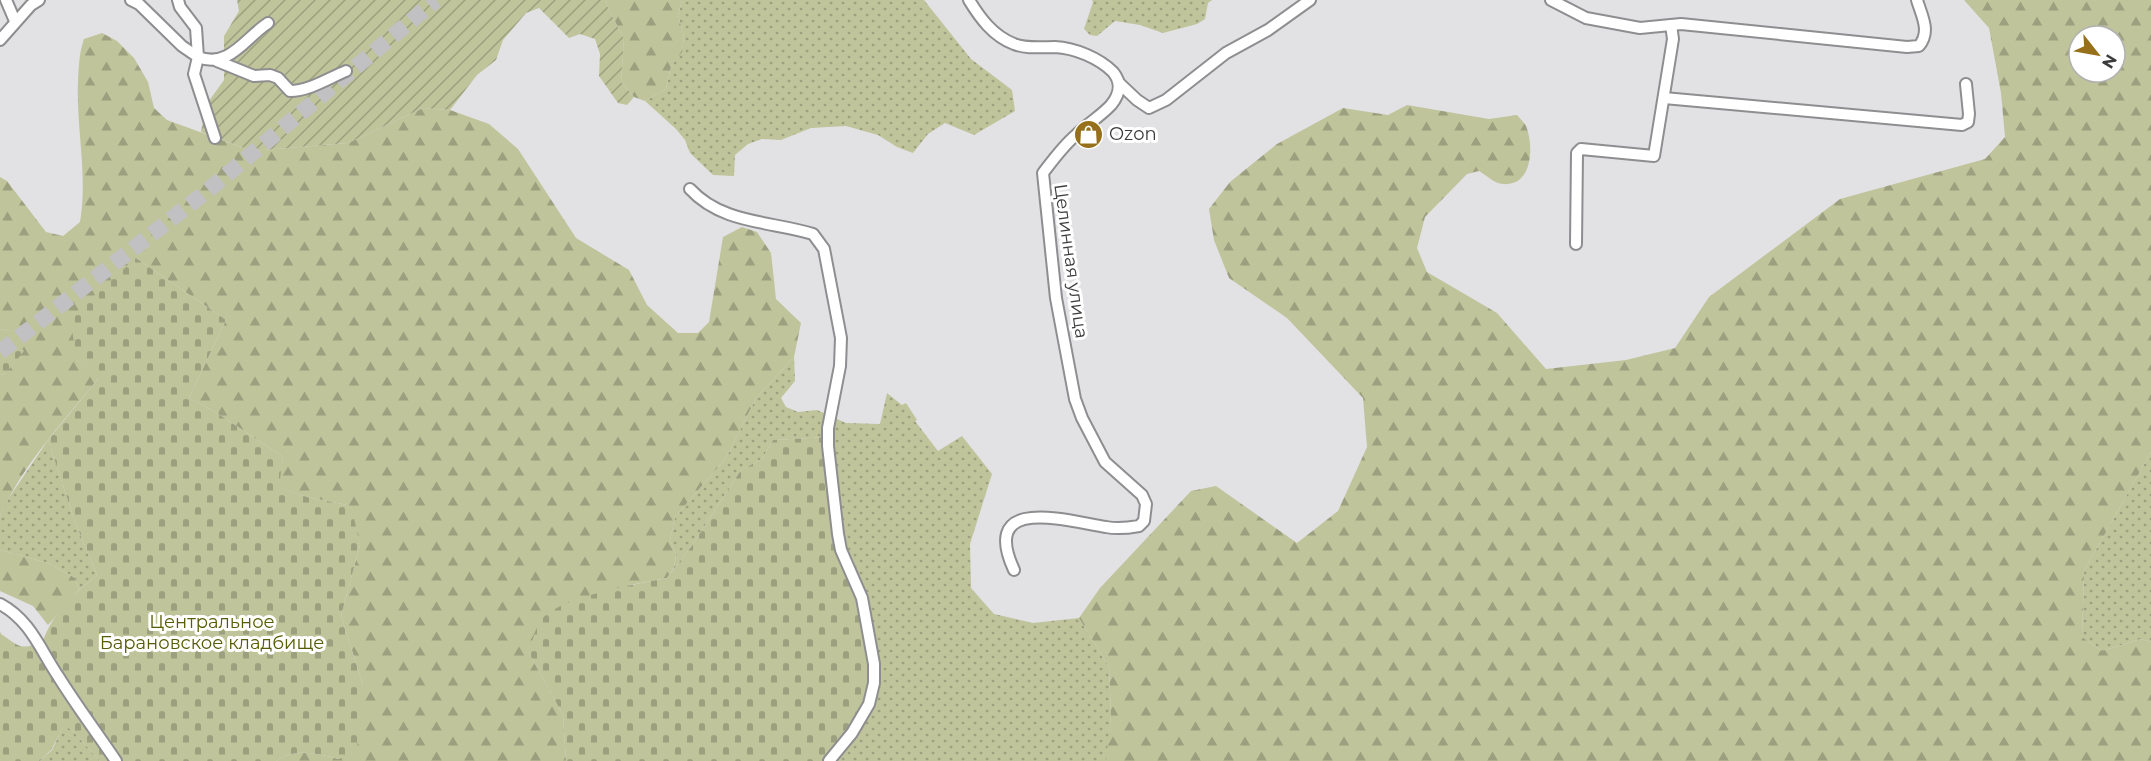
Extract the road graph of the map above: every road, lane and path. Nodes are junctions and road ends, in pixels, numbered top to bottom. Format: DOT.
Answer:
graph roads {
  1 [pos="6,0"];
  2 [pos="39,0"];
  3 [pos="131,0"];
  4 [pos="178,0"];
  5 [pos="969,0"];
  6 [pos="1310,0"];
  7 [pos="1551,0"];
  8 [pos="1917,0"];
  9 [pos="15,21"];
  10 [pos="268,23"];
  11 [pos="1671,25"];
  12 [pos="0,40"];
  13 [pos="198,57"];
  14 [pos="217,61"];
  15 [pos="346,71"];
  16 [pos="1119,83"];
  17 [pos="1966,84"];
  18 [pos="1664,98"];
  19 [pos="215,138"];
  20 [pos="690,189"];
  21 [pos="1576,244"];
  22 [pos="1014,570"];
  23 [pos="0,604"];
  24 [pos="116,761"];
  25 [pos="829,761"];
  1 -- 9 [label="street"];
  2 -- 9 [label="street"];
  3 -- 13 [label="street"];
  4 -- 13 [label="street"];
  5 -- 16 [label="street"];
  6 -- 16 [label="street"];
  7 -- 11 [label="street"];
  8 -- 11 [label="street"];
  9 -- 12 [label="street"];
  10 -- 14 [label="street"];
  11 -- 18 [label="street"];
  13 -- 14 [label="street"];
  13 -- 19 [label="street"];
  14 -- 15 [label="street"];
  16 -- 22 [label="street, Целинная улица"];
  17 -- 18 [label="street"];
  18 -- 21 [label="street"];
  20 -- 25 [label="street"];
  23 -- 24 [label="street"];
}
